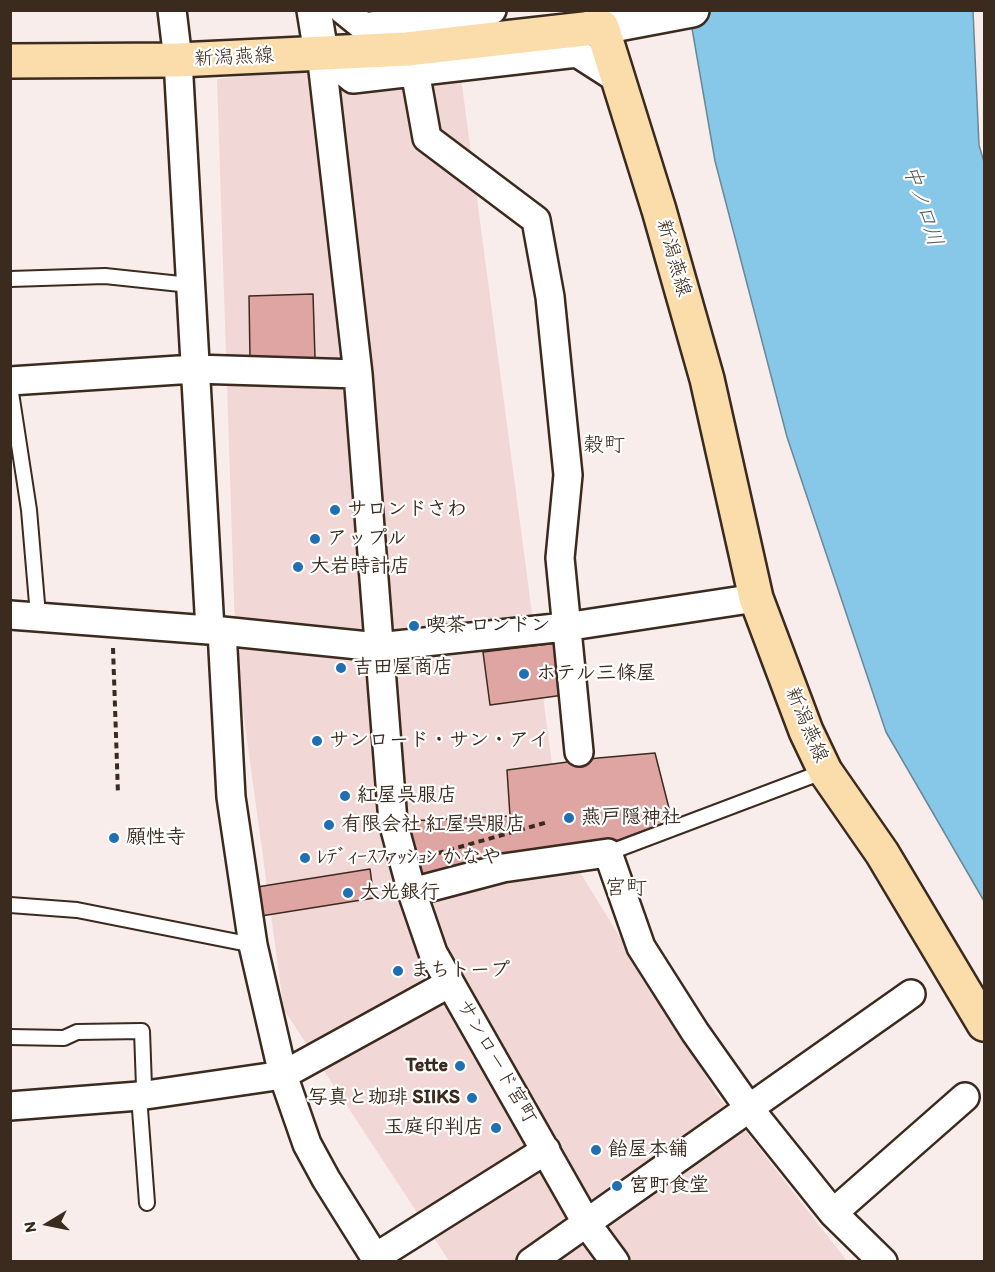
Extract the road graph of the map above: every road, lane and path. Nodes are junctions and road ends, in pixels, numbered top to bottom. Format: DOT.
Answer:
graph roads {
  1 [pos="172,10"];
  2 [pos="314,10"];
  3 [pos="343,10"];
  4 [pos="492,10"];
  5 [pos="692,10"];
  6 [pos="612,20"];
  7 [pos="321,53"];
  8 [pos="178,60"];
  9 [pos="10,61"];
  10 [pos="415,71"];
  11 [pos="619,80"];
  12 [pos="10,279"];
  13 [pos="190,285"];
  14 [pos="194,369"];
  15 [pos="358,374"];
  16 [pos="10,381"];
  17 [pos="10,386"];
  18 [pos="17,486"];
  19 [pos="756,598"];
  20 [pos="10,615"];
  21 [pos="38,615"];
  22 [pos="112,622"];
  23 [pos="565,627"];
  24 [pos="216,631"];
  25 [pos="378,648"];
  26 [pos="579,752"];
  27 [pos="825,771"];
  28 [pos="118,794"];
  29 [pos="548,822"];
  30 [pos="608,852"];
  31 [pos="404,863"];
  32 [pos="412,892"];
  33 [pos="10,905"];
  34 [pos="253,945"];
  35 [pos="450,983"];
  36 [pos="912,994"];
  37 [pos="984,1024"];
  38 [pos="10,1037"];
  39 [pos="283,1075"];
  40 [pos="139,1096"];
  41 [pos="965,1097"];
  42 [pos="10,1106"];
  43 [pos="748,1107"];
  44 [pos="546,1150"];
  45 [pos="147,1203"];
  46 [pos="833,1213"];
  47 [pos="588,1224"];
  48 [pos="377,1259"];
  49 [pos="531,1262"];
  50 [pos="615,1262"];
  51 [pos="883,1262"];
  1 -- 8 [label="street"];
  2 -- 7 [label="street"];
  3 -- 4 [label="street"];
  5 -- 6 [label="street"];
  6 -- 7 [label="main road, 新潟燕線"];
  6 -- 11 [label="main road, 新潟燕線"];
  7 -- 8 [label="main road, 新潟燕線"];
  7 -- 10 [label="street"];
  7 -- 15 [label="street, サンロード宮町"];
  8 -- 9 [label="main road, 新潟燕線"];
  8 -- 13 [label="street"];
  10 -- 11 [label="street"];
  10 -- 23 [label="street"];
  11 -- 19 [label="main road, 新潟燕線"];
  12 -- 13 [label="lane"];
  13 -- 14 [label="street"];
  14 -- 15 [label="street"];
  14 -- 16 [label="street"];
  14 -- 24 [label="street"];
  15 -- 25 [label="street, サンロード宮町"];
  17 -- 18 [label="lane"];
  18 -- 21 [label="lane"];
  19 -- 23 [label="street"];
  19 -- 27 [label="main road, 新潟燕線"];
  20 -- 21 [label="street"];
  21 -- 22 [label="street"];
  22 -- 24 [label="street"];
  22 -- 28 [label="path"];
  23 -- 25 [label="street"];
  23 -- 26 [label="street"];
  24 -- 25 [label="street"];
  24 -- 34 [label="street"];
  25 -- 31 [label="street, サンロード宮町"];
  27 -- 30 [label="lane"];
  27 -- 37 [label="main road, 新潟燕線"];
  29 -- 31 [label="path"];
  30 -- 32 [label="street"];
  30 -- 43 [label="street"];
  31 -- 32 [label="street, サンロード宮町"];
  32 -- 35 [label="street, サンロード宮町"];
  33 -- 34 [label="lane"];
  34 -- 39 [label="street"];
  35 -- 39 [label="street"];
  35 -- 44 [label="street, サンロード宮町"];
  36 -- 43 [label="street"];
  38 -- 40 [label="lane"];
  39 -- 40 [label="street"];
  39 -- 48 [label="street"];
  40 -- 42 [label="street"];
  40 -- 45 [label="lane"];
  41 -- 46 [label="street"];
  43 -- 46 [label="street"];
  43 -- 47 [label="street"];
  44 -- 47 [label="street, サンロード宮町"];
  44 -- 48 [label="street"];
  46 -- 51 [label="street"];
  47 -- 49 [label="street"];
  47 -- 50 [label="street, サンロード宮町"];
}
